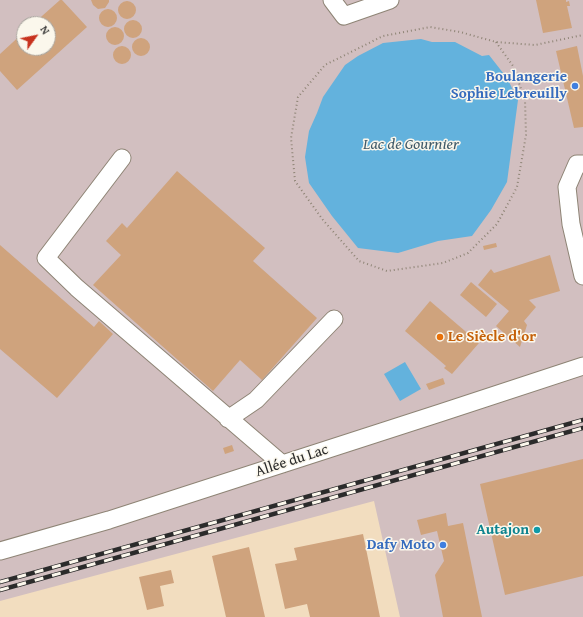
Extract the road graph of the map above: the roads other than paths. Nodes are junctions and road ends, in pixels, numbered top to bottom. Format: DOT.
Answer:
graph roads {
  1 [pos="332,0"];
  2 [pos="390,0"];
  3 [pos="122,158"];
  4 [pos="583,164"];
  5 [pos="583,276"];
  6 [pos="334,319"];
  7 [pos="583,366"];
  8 [pos="228,419"];
  9 [pos="282,464"];
  10 [pos="0,551"];
  1 -- 2 [label="street"];
  3 -- 8 [label="street"];
  4 -- 5 [label="street"];
  6 -- 8 [label="street"];
  7 -- 9 [label="street, Allée du Lac"];
  8 -- 9 [label="street"];
  9 -- 10 [label="street, Allée du Lac"];
}
